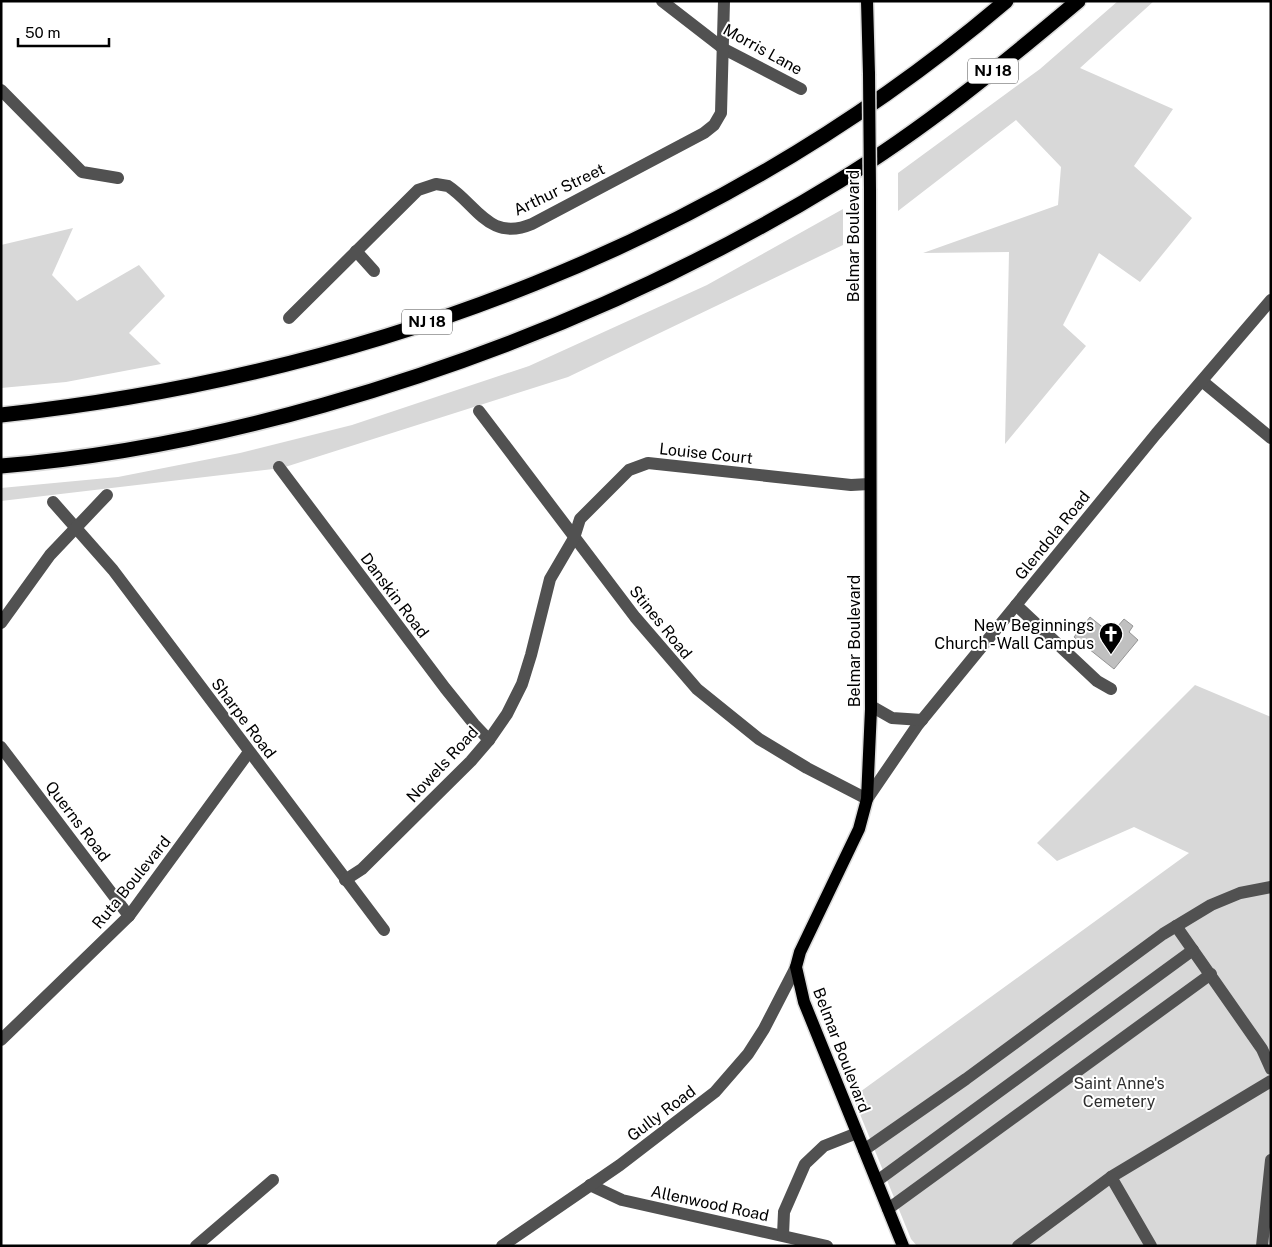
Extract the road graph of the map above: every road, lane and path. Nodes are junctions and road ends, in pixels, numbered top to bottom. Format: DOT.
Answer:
graph roads {
  1 [pos="662,1"];
  2 [pos="724,1"];
  3 [pos="867,1"];
  4 [pos="1006,1"];
  5 [pos="1078,1"];
  6 [pos="724,49"];
  7 [pos="801,89"];
  8 [pos="1,90"];
  9 [pos="118,178"];
  10 [pos="356,251"];
  11 [pos="374,270"];
  12 [pos="1271,300"];
  13 [pos="289,318"];
  14 [pos="1202,380"];
  15 [pos="479,411"];
  16 [pos="1,415"];
  17 [pos="1271,438"];
  18 [pos="1,466"];
  19 [pos="279,467"];
  20 [pos="869,484"];
  21 [pos="107,496"];
  22 [pos="53,502"];
  23 [pos="76,527"];
  24 [pos="574,538"];
  25 [pos="1016,605"];
  26 [pos="1,624"];
  27 [pos="1111,689"];
  28 [pos="871,706"];
  29 [pos="922,720"];
  30 [pos="489,740"];
  31 [pos="1,747"];
  32 [pos="250,752"];
  33 [pos="867,799"];
  34 [pos="345,880"];
  35 [pos="1271,887"];
  36 [pos="129,916"];
  37 [pos="1176,926"];
  38 [pos="384,930"];
  39 [pos="1193,950"];
  40 [pos="796,967"];
  41 [pos="1211,974"];
  42 [pos="1,1040"];
  43 [pos="1271,1069"];
  44 [pos="1271,1080"];
  45 [pos="857,1133"];
  46 [pos="864,1150"];
  47 [pos="1271,1160"];
  48 [pos="1111,1178"];
  49 [pos="273,1180"];
  50 [pos="877,1181"];
  51 [pos="590,1185"];
  52 [pos="888,1209"];
  53 [pos="783,1235"];
  54 [pos="196,1246"];
  55 [pos="502,1246"];
  56 [pos="827,1246"];
  57 [pos="903,1246"];
  58 [pos="1018,1246"];
  59 [pos="1151,1246"];
  60 [pos="1262,1246"];
  1 -- 6 [label="street, Morris Lane"];
  2 -- 6 [label="street, Arthur Street"];
  3 -- 20 [label="main road, Belmar Boulevard, bridge"];
  4 -- 16 [label="highway, NJ 18"];
  5 -- 18 [label="highway, NJ 18"];
  6 -- 7 [label="street, Morris Lane"];
  6 -- 10 [label="street, Arthur Street"];
  8 -- 9 [label="street"];
  10 -- 11 [label="street"];
  10 -- 13 [label="street, Arthur Street"];
  12 -- 14 [label="street, Glendola Road"];
  14 -- 17 [label="street"];
  14 -- 25 [label="street, Glendola Road"];
  15 -- 24 [label="street, Stines Road"];
  19 -- 30 [label="street, Danskin Road"];
  20 -- 24 [label="street, Louise Court"];
  20 -- 28 [label="main road, Belmar Boulevard"];
  21 -- 23 [label="street"];
  22 -- 23 [label="street, Sharpe Road"];
  23 -- 26 [label="street"];
  23 -- 32 [label="street, Sharpe Road"];
  24 -- 30 [label="street, Nowels Road"];
  24 -- 33 [label="street, Stines Road"];
  25 -- 27 [label="street"];
  25 -- 29 [label="street, Glendola Road"];
  28 -- 29 [label="street"];
  28 -- 33 [label="main road, Belmar Boulevard"];
  29 -- 33 [label="street, Glendola Road"];
  30 -- 34 [label="street, Nowels Road"];
  31 -- 36 [label="street, Querns Road"];
  32 -- 34 [label="street, Sharpe Road"];
  32 -- 36 [label="street, Ruta Boulevard"];
  33 -- 40 [label="main road, Belmar Boulevard"];
  34 -- 38 [label="street, Sharpe Road"];
  35 -- 37 [label="street"];
  36 -- 42 [label="street, Ruta Boulevard"];
  37 -- 39 [label="street"];
  37 -- 46 [label="street"];
  39 -- 41 [label="street"];
  39 -- 50 [label="street"];
  40 -- 45 [label="main road, Belmar Boulevard"];
  40 -- 51 [label="street, Gully Road"];
  41 -- 43 [label="street"];
  41 -- 52 [label="street"];
  44 -- 48 [label="street"];
  45 -- 46 [label="main road, Belmar Boulevard"];
  45 -- 53 [label="street"];
  46 -- 50 [label="main road, Belmar Boulevard"];
  47 -- 60 [label="street"];
  48 -- 58 [label="street"];
  48 -- 59 [label="street"];
  49 -- 54 [label="street"];
  50 -- 52 [label="main road, Belmar Boulevard"];
  51 -- 53 [label="street, Allenwood Road"];
  51 -- 55 [label="street, Gully Road"];
  52 -- 57 [label="main road, Belmar Boulevard"];
  53 -- 56 [label="street, Allenwood Road"];
}
